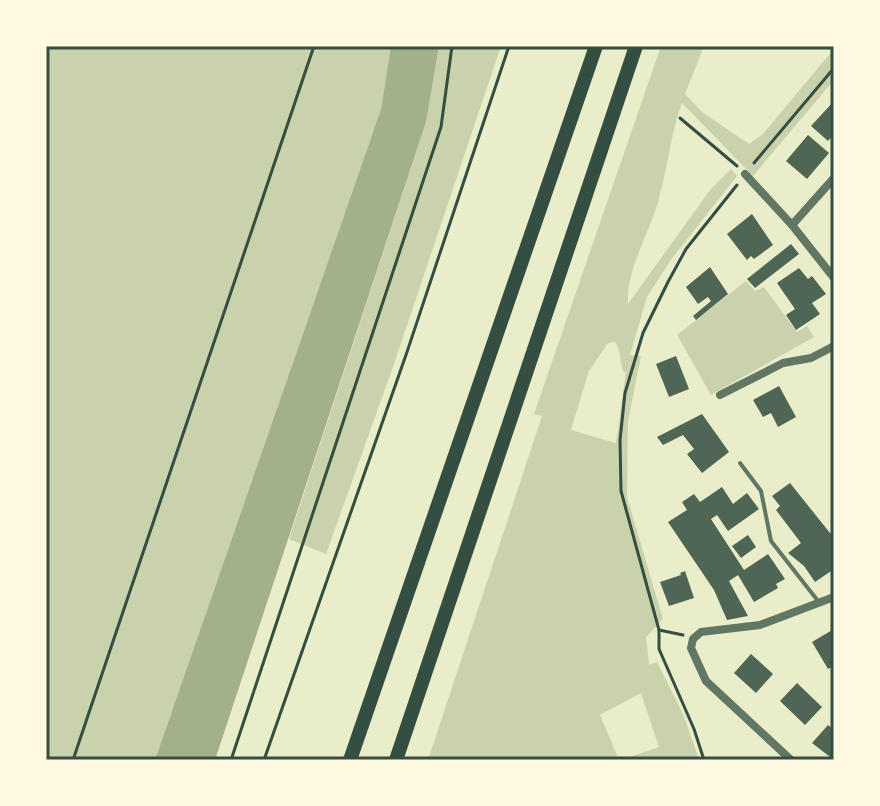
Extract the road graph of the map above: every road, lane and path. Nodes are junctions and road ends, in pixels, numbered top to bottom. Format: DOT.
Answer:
graph roads {
  1 [pos="314,46"];
  2 [pos="452,46"];
  3 [pos="509,46"];
  4 [pos="596,46"];
  5 [pos="636,46"];
  6 [pos="834,68"];
  7 [pos="680,118"];
  8 [pos="745,174"];
  9 [pos="834,178"];
  10 [pos="792,225"];
  11 [pos="834,278"];
  12 [pos="834,346"];
  13 [pos="720,395"];
  14 [pos="740,463"];
  15 [pos="834,597"];
  16 [pos="819,602"];
  17 [pos="659,630"];
  18 [pos="693,639"];
  19 [pos="73,760"];
  20 [pos="231,760"];
  21 [pos="264,760"];
  22 [pos="350,760"];
  23 [pos="396,760"];
  24 [pos="704,760"];
  25 [pos="791,760"];
  1 -- 19 [label="path"];
  2 -- 20 [label="path"];
  3 -- 21 [label="path"];
  4 -- 22 [label="highway"];
  5 -- 23 [label="highway"];
  6 -- 8 [label="path"];
  7 -- 8 [label="path"];
  8 -- 10 [label="street"];
  8 -- 17 [label="path"];
  9 -- 10 [label="street"];
  10 -- 11 [label="street"];
  12 -- 13 [label="street"];
  14 -- 16 [label="lane"];
  15 -- 16 [label="street"];
  16 -- 18 [label="street"];
  17 -- 18 [label="path"];
  17 -- 24 [label="path"];
  18 -- 25 [label="street"];
}
